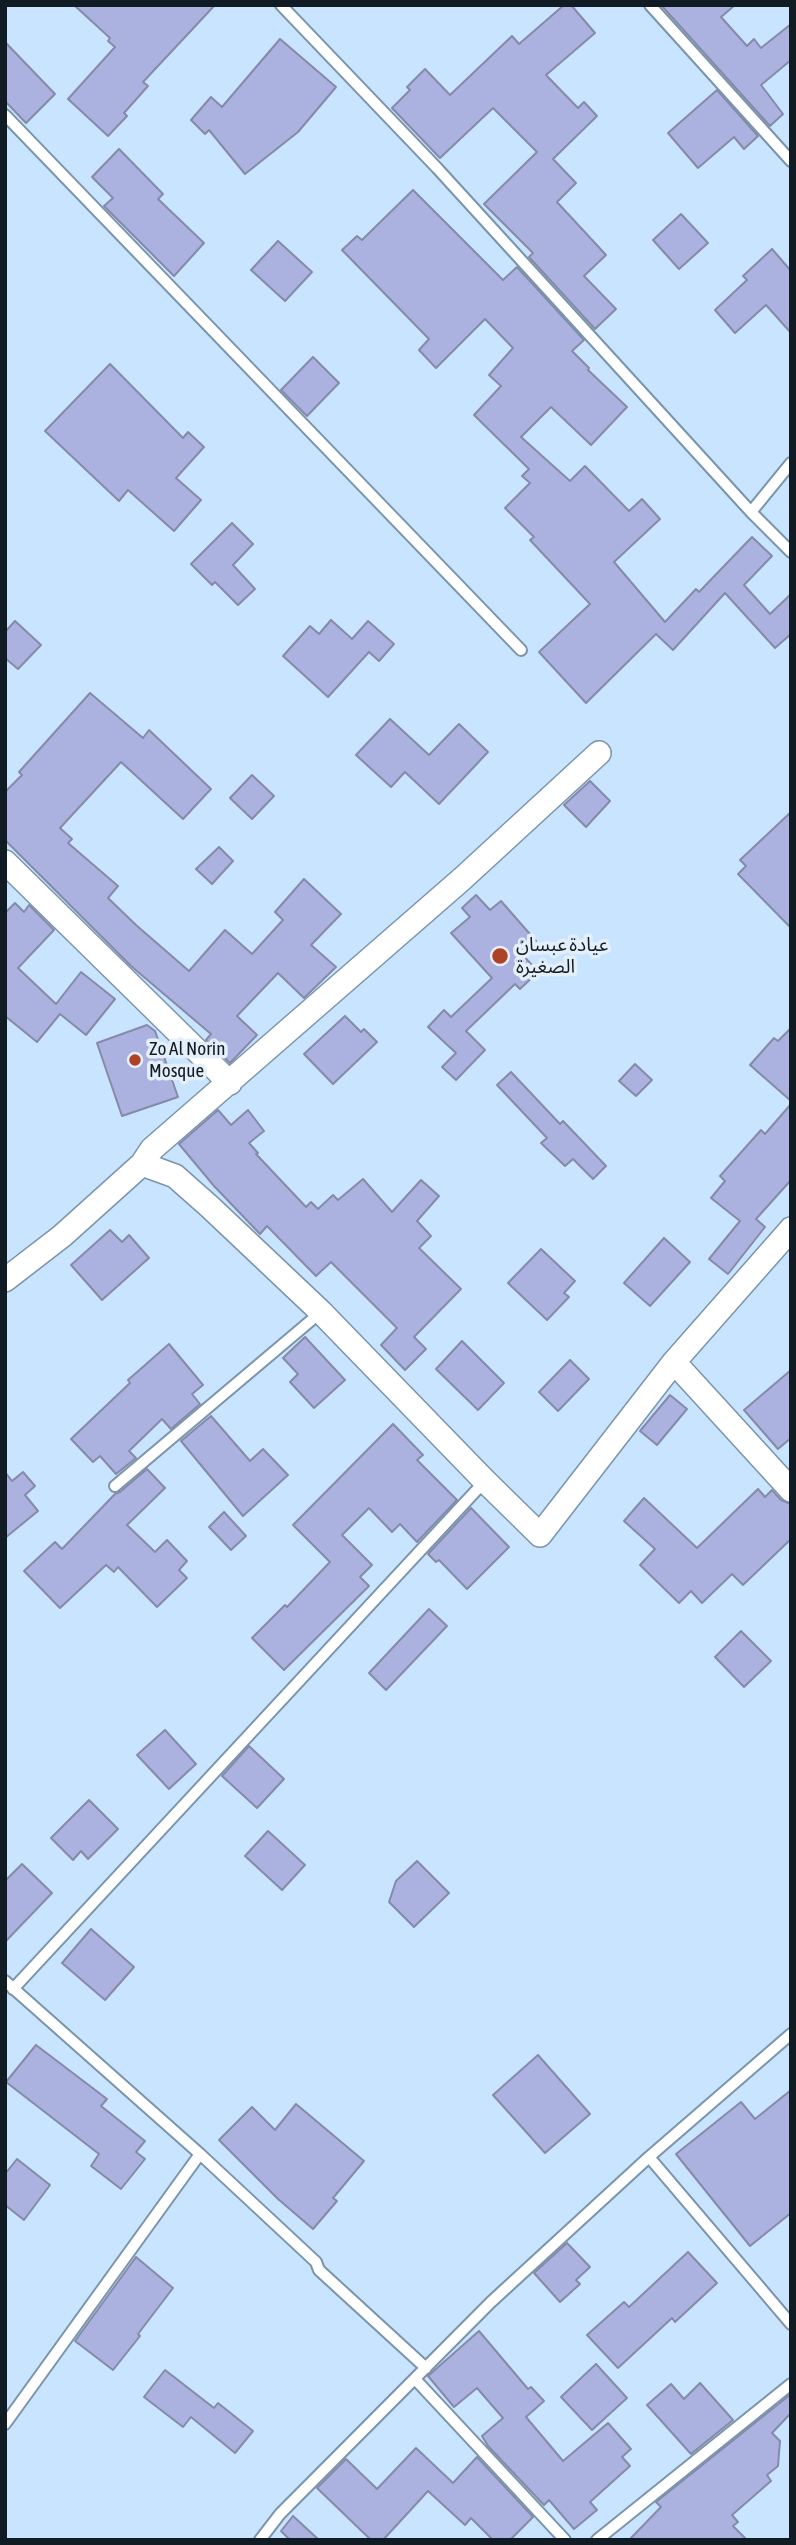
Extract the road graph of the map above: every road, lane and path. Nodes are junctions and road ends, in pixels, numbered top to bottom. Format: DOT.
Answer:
graph roads {
  1 [pos="281,5"];
  2 [pos="650,5"];
  3 [pos="5,115"];
  4 [pos="791,161"];
  5 [pos="791,463"];
  6 [pos="751,512"];
  7 [pos="791,552"];
  8 [pos="521,650"];
  9 [pos="599,753"];
  10 [pos="5,862"];
  11 [pos="230,1083"];
  12 [pos="142,1164"];
  13 [pos="791,1229"];
  14 [pos="5,1280"];
  15 [pos="321,1312"];
  16 [pos="674,1362"];
  17 [pos="485,1481"];
  18 [pos="115,1486"];
  19 [pos="791,1490"];
  20 [pos="9,1985"];
  21 [pos="791,2034"];
  22 [pos="200,2154"];
  23 [pos="649,2157"];
  24 [pos="791,2324"];
  25 [pos="426,2368"];
  26 [pos="415,2379"];
  27 [pos="791,2384"];
  28 [pos="5,2424"];
  29 [pos="260,2540"];
  30 [pos="565,2540"];
  31 [pos="597,2540"];
  1 -- 6 [label="lane"];
  2 -- 4 [label="lane"];
  3 -- 8 [label="lane"];
  5 -- 6 [label="lane"];
  6 -- 7 [label="lane"];
  9 -- 11 [label="street"];
  10 -- 11 [label="street"];
  11 -- 12 [label="street"];
  12 -- 14 [label="street"];
  12 -- 15 [label="street"];
  13 -- 16 [label="street"];
  15 -- 17 [label="street"];
  15 -- 18 [label="lane"];
  16 -- 17 [label="street"];
  16 -- 19 [label="street"];
  17 -- 20 [label="lane"];
  20 -- 22 [label="lane"];
  21 -- 23 [label="lane"];
  22 -- 25 [label="lane"];
  22 -- 28 [label="lane"];
  23 -- 24 [label="lane"];
  23 -- 25 [label="lane"];
  25 -- 26 [label="lane"];
  26 -- 29 [label="lane"];
  26 -- 30 [label="lane"];
  27 -- 31 [label="lane"];
}
